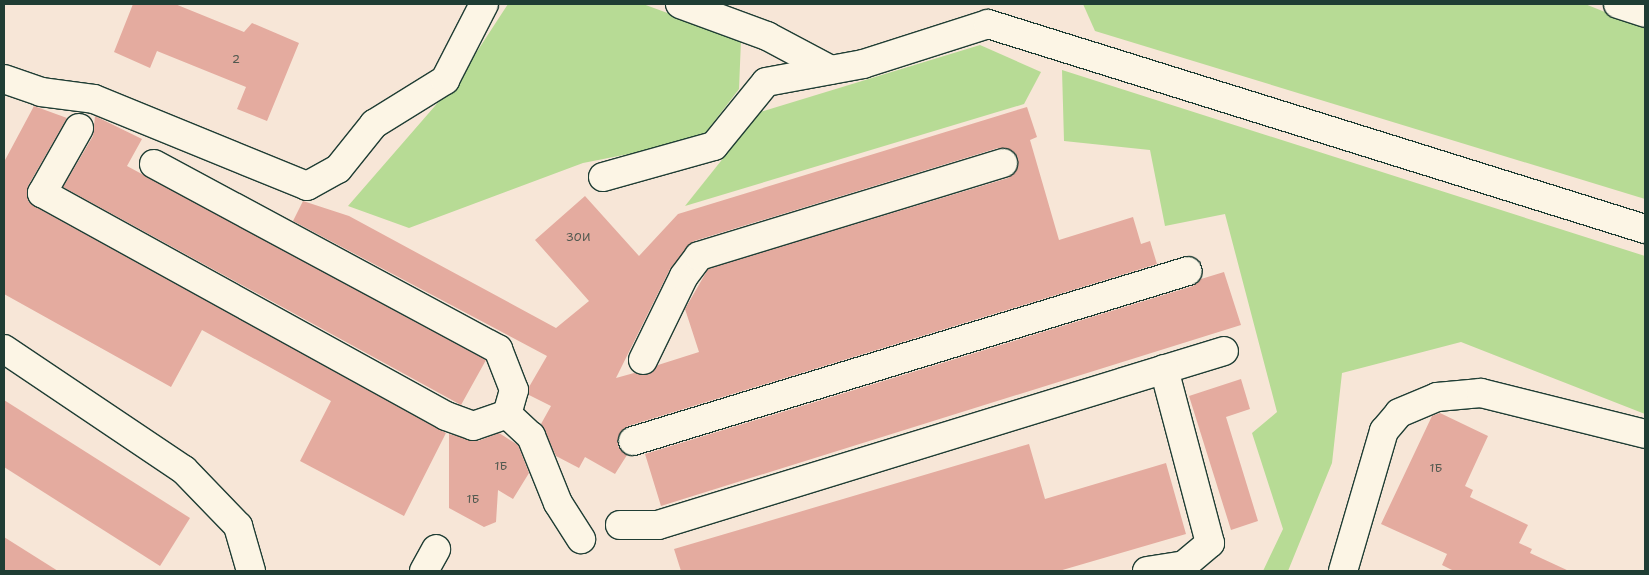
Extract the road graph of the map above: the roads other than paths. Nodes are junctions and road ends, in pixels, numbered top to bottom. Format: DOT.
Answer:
graph roads {
  1 [pos="484,4"];
  2 [pos="680,4"];
  3 [pos="1618,4"];
  4 [pos="1645,13"];
  5 [pos="986,14"];
  6 [pos="831,70"];
  7 [pos="4,79"];
  8 [pos="79,128"];
  9 [pos="1003,163"];
  10 [pos="154,164"];
  11 [pos="603,177"];
  12 [pos="1645,230"];
  13 [pos="1188,271"];
  14 [pos="4,350"];
  15 [pos="1224,351"];
  16 [pos="643,360"];
  17 [pos="1164,370"];
  18 [pos="507,414"];
  19 [pos="1645,434"];
  20 [pos="633,440"];
  21 [pos="620,525"];
  22 [pos="581,539"];
  23 [pos="1353,568"];
  24 [pos="251,571"];
  25 [pos="1147,571"];
  1 -- 7 [label="street"];
  2 -- 6 [label="street"];
  3 -- 4 [label="street"];
  5 -- 6 [label="street"];
  5 -- 12 [label="street"];
  6 -- 11 [label="street"];
  8 -- 18 [label="street"];
  9 -- 16 [label="street"];
  10 -- 18 [label="street"];
  13 -- 20 [label="street"];
  14 -- 24 [label="street"];
  15 -- 17 [label="street"];
  17 -- 21 [label="street"];
  17 -- 25 [label="street"];
  18 -- 22 [label="street"];
  19 -- 23 [label="street"];
}
